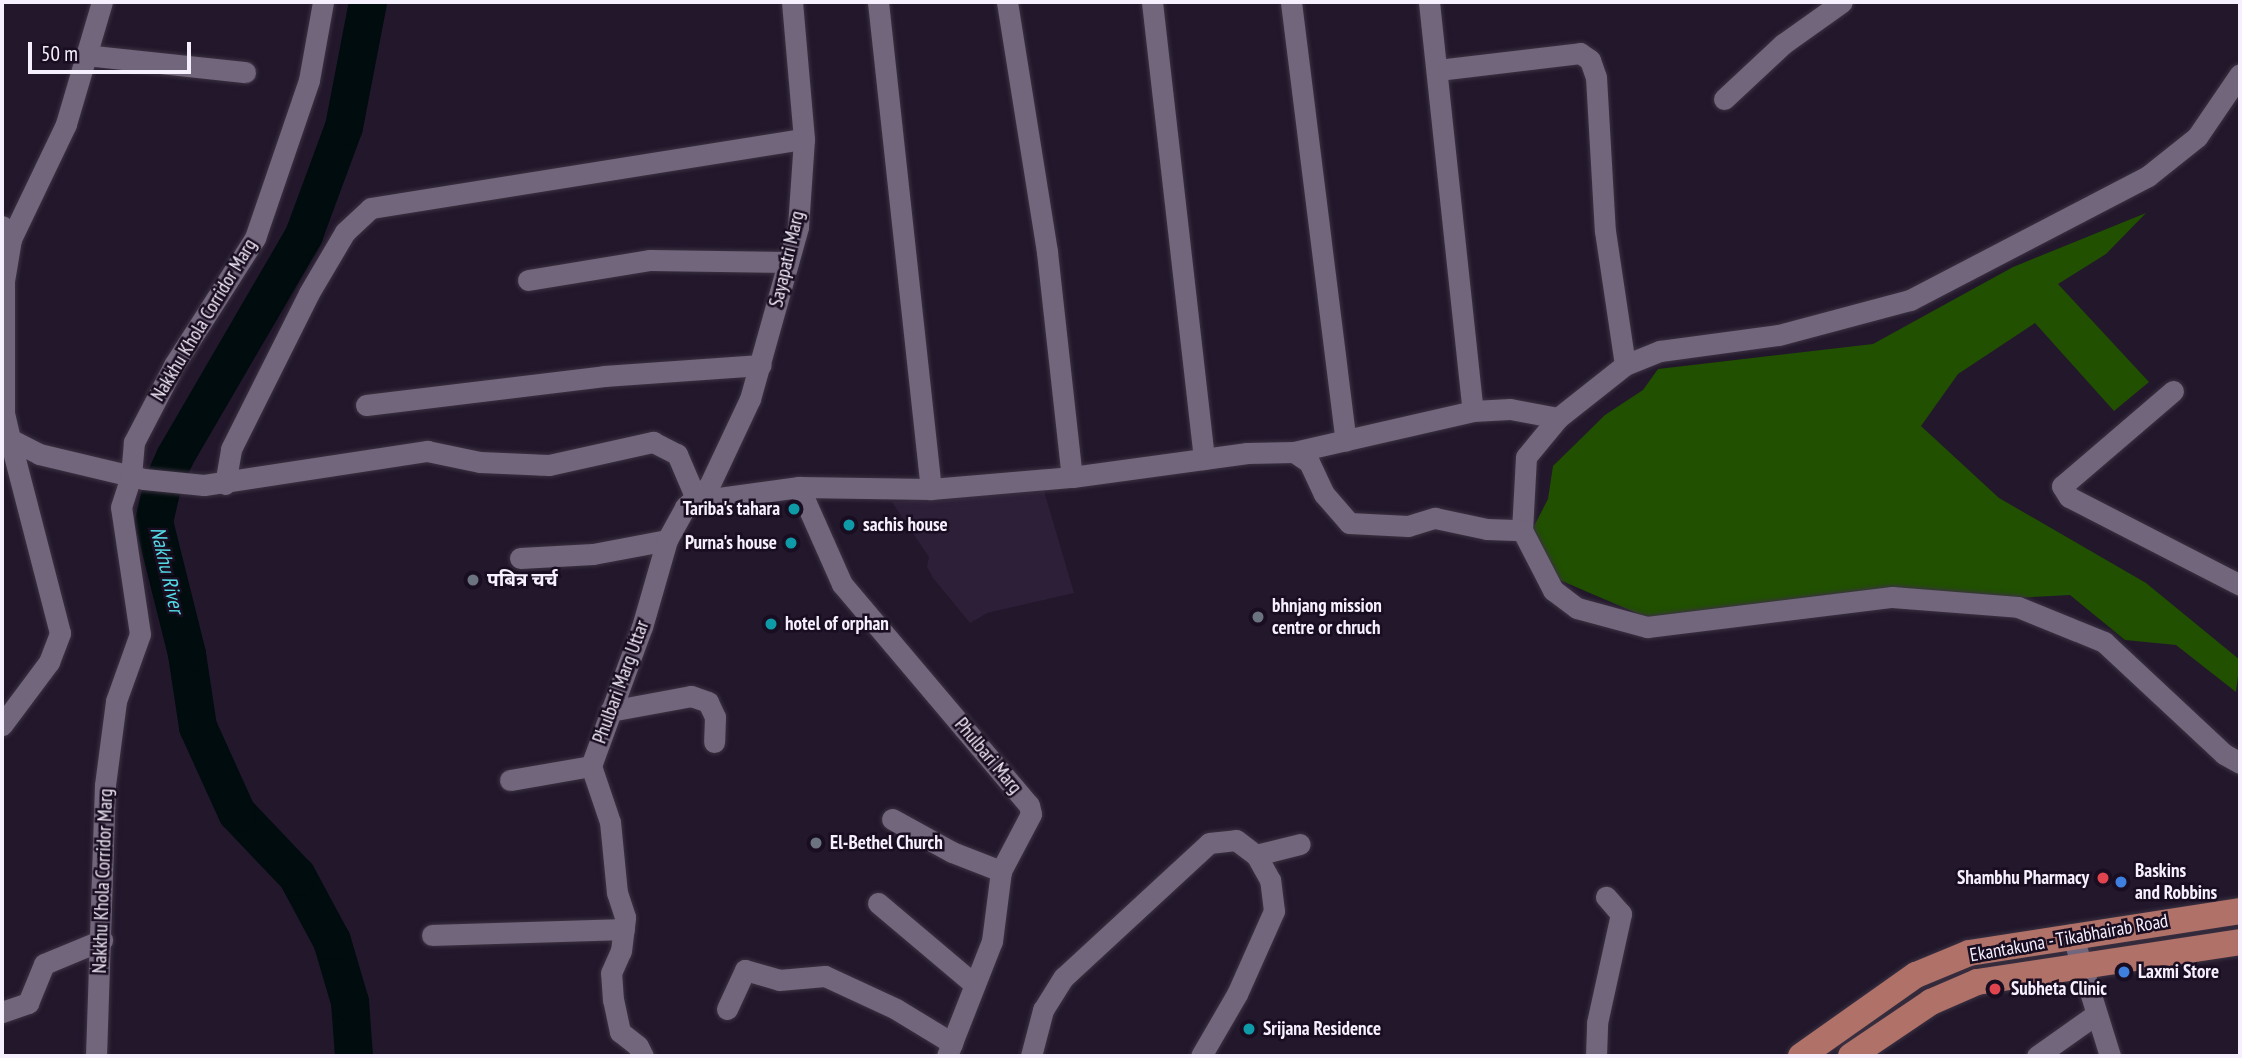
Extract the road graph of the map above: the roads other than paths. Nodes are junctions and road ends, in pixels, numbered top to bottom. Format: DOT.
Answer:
graph roads {
  1 [pos="102,2"];
  2 [pos="323,2"];
  3 [pos="878,2"];
  4 [pos="1007,2"];
  5 [pos="1152,2"];
  6 [pos="1291,2"];
  7 [pos="1429,2"];
  8 [pos="1842,2"];
  9 [pos="794,4"];
  10 [pos="85,55"];
  11 [pos="1438,70"];
  12 [pos="245,72"];
  13 [pos="2240,74"];
  14 [pos="1724,99"];
  15 [pos="804,139"];
  16 [pos="7,233"];
  17 [pos="788,262"];
  18 [pos="528,280"];
  19 [pos="761,365"];
  20 [pos="1625,365"];
  21 [pos="2173,391"];
  22 [pos="366,405"];
  23 [pos="1473,411"];
  24 [pos="1558,418"];
  25 [pos="10,439"];
  26 [pos="1346,441"];
  27 [pos="1294,452"];
  28 [pos="1204,458"];
  29 [pos="1072,477"];
  30 [pos="137,478"];
  31 [pos="215,484"];
  32 [pos="799,487"];
  33 [pos="931,489"];
  34 [pos="691,504"];
  35 [pos="1522,530"];
  36 [pos="667,540"];
  37 [pos="520,558"];
  38 [pos="2240,585"];
  39 [pos="610,710"];
  40 [pos="2,725"];
  41 [pos="714,743"];
  42 [pos="2240,763"];
  43 [pos="591,766"];
  44 [pos="510,780"];
  45 [pos="892,819"];
  46 [pos="1300,844"];
  47 [pos="1256,855"];
  48 [pos="1001,871"];
  49 [pos="1606,898"];
  50 [pos="878,903"];
  51 [pos="2240,911"];
  52 [pos="624,929"];
  53 [pos="2072,934"];
  54 [pos="432,935"];
  55 [pos="102,940"];
  56 [pos="2240,942"];
  57 [pos="2081,964"];
  58 [pos="974,984"];
  59 [pos="727,1009"];
  60 [pos="2,1012"];
  61 [pos="2095,1015"];
  62 [pos="949,1050"];
  63 [pos="96,1056"];
  64 [pos="643,1056"];
  65 [pos="1031,1056"];
  66 [pos="1201,1056"];
  67 [pos="1597,1056"];
  68 [pos="1801,1056"];
  69 [pos="1851,1056"];
  70 [pos="2037,1056"];
  71 [pos="2110,1056"];
  1 -- 10 [label="street"];
  2 -- 30 [label="street, Nakkhu Khola Corridor Marg"];
  3 -- 33 [label="street"];
  4 -- 29 [label="street"];
  5 -- 28 [label="street"];
  6 -- 26 [label="street"];
  7 -- 11 [label="street"];
  8 -- 14 [label="street"];
  9 -- 15 [label="street, Sayapatri Marg"];
  10 -- 12 [label="street"];
  10 -- 16 [label="street"];
  11 -- 20 [label="street"];
  11 -- 23 [label="street"];
  13 -- 20 [label="street"];
  15 -- 17 [label="street, Sayapatri Marg"];
  15 -- 31 [label="street"];
  16 -- 25 [label="street"];
  17 -- 18 [label="street"];
  17 -- 19 [label="street, Sayapatri Marg"];
  19 -- 22 [label="street"];
  19 -- 34 [label="street, Sayapatri Marg"];
  20 -- 24 [label="street"];
  21 -- 38 [label="street"];
  23 -- 24 [label="street"];
  23 -- 26 [label="street"];
  24 -- 35 [label="street"];
  25 -- 30 [label="street"];
  25 -- 40 [label="street"];
  26 -- 27 [label="street"];
  27 -- 28 [label="street"];
  27 -- 35 [label="street"];
  28 -- 29 [label="street"];
  29 -- 33 [label="street"];
  30 -- 31 [label="street"];
  30 -- 55 [label="street, Nakkhu Khola Corridor Marg"];
  31 -- 34 [label="street"];
  32 -- 33 [label="street"];
  32 -- 34 [label="street"];
  32 -- 48 [label="street, Phulbari Marg"];
  34 -- 36 [label="street, Phulbari Marg Uttar"];
  35 -- 42 [label="street"];
  36 -- 37 [label="street"];
  36 -- 39 [label="street, Phulbari Marg Uttar"];
  39 -- 41 [label="street"];
  39 -- 43 [label="street, Phulbari Marg Uttar"];
  43 -- 44 [label="street"];
  43 -- 52 [label="street, Phulbari Marg Uttar"];
  45 -- 48 [label="street"];
  46 -- 47 [label="street"];
  47 -- 65 [label="street"];
  47 -- 66 [label="street"];
  48 -- 58 [label="street, Phulbari Marg"];
  49 -- 67 [label="street"];
  50 -- 58 [label="street"];
  51 -- 53 [label="main road, Ekantakuna - Tikabhairab Road"];
  52 -- 54 [label="street"];
  52 -- 64 [label="street, Phulbari Marg Uttar"];
  53 -- 57 [label="street"];
  53 -- 68 [label="main road, Ekantakuna - Tikabhairab Road"];
  55 -- 60 [label="street"];
  55 -- 63 [label="street, Nakkhu Khola Corridor Marg"];
  56 -- 57 [label="main road, Ekantakuna - Tikabhairab Road"];
  57 -- 61 [label="street"];
  57 -- 69 [label="main road, Ekantakuna - Tikabhairab Road"];
  58 -- 62 [label="street, Phulbari Marg"];
  59 -- 62 [label="street"];
  61 -- 70 [label="street"];
  61 -- 71 [label="street"];
}
